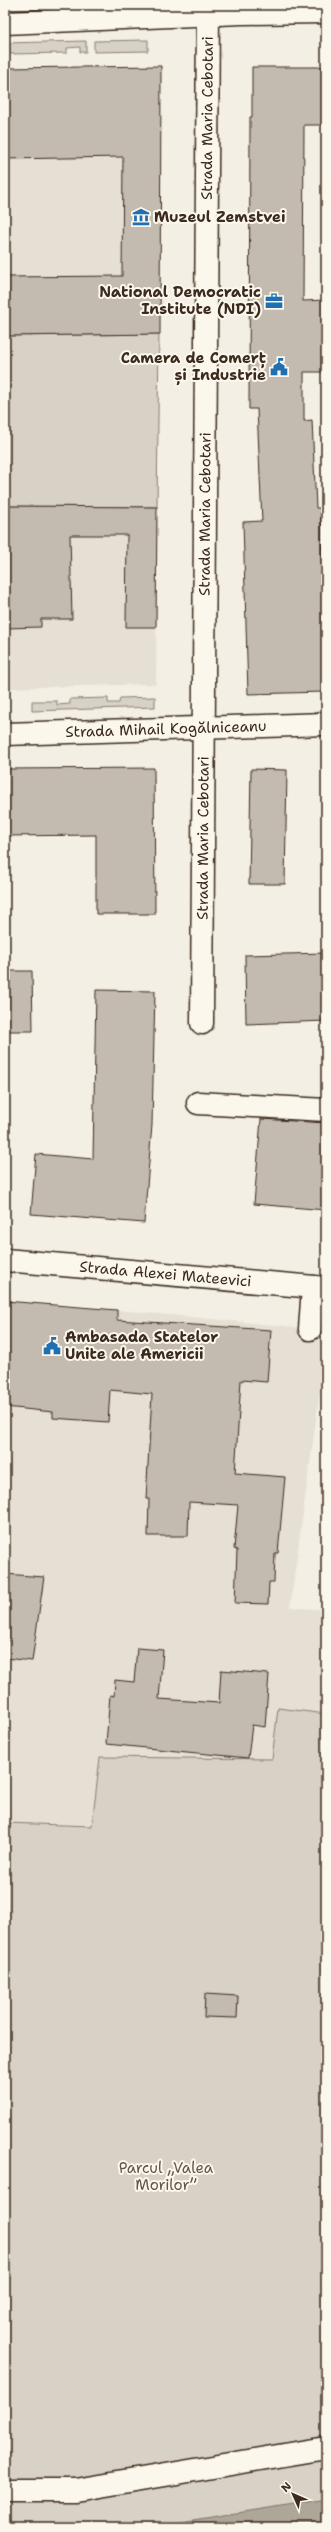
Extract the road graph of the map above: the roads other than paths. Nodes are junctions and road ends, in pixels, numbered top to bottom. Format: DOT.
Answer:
graph roads {
  1 [pos="208,10"];
  2 [pos="326,12"];
  3 [pos="5,23"];
  4 [pos="326,724"];
  5 [pos="203,729"];
  6 [pos="5,734"];
  7 [pos="202,1023"];
  8 [pos="198,1103"];
  9 [pos="326,1110"];
  10 [pos="5,1260"];
  11 [pos="320,1287"];
  12 [pos="310,1329"];
  13 [pos="326,2448"];
  14 [pos="5,2490"];
  1 -- 2 [label="street"];
  1 -- 3 [label="street"];
  1 -- 5 [label="street, Strada Maria Cebotari"];
  4 -- 5 [label="street, Strada Mihail Kogălniceanu"];
  5 -- 6 [label="street, Strada Mihail Kogălniceanu"];
  5 -- 7 [label="street, Strada Maria Cebotari"];
  8 -- 9 [label="street"];
  10 -- 11 [label="street, Strada Alexei Mateevici"];
  11 -- 12 [label="street"];
  13 -- 14 [label="street"];
}
